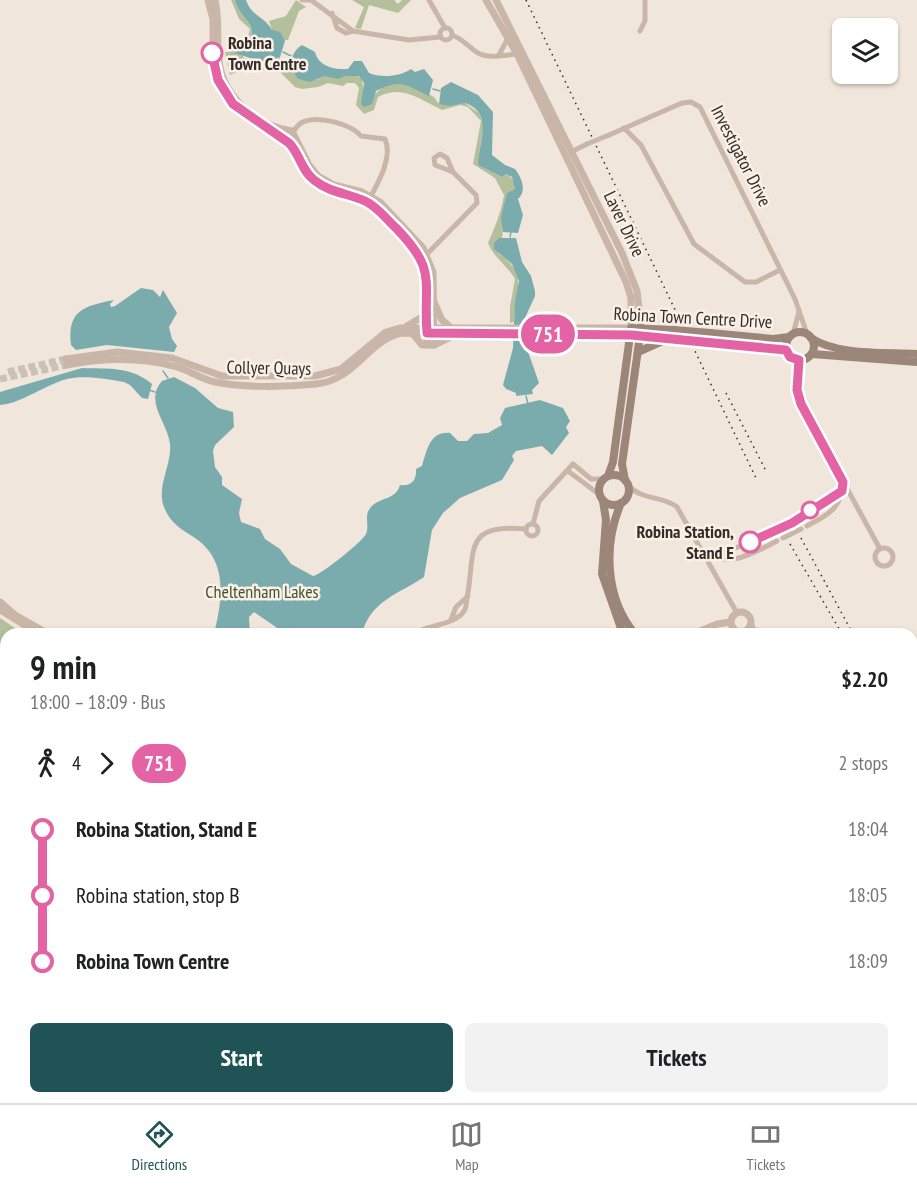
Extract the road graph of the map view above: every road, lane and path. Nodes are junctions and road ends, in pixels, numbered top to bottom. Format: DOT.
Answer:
graph roads {
  1 [pos="208,0"];
  2 [pos="215,0"];
  3 [pos="302,0"];
  4 [pos="310,0"];
  5 [pos="429,0"];
  6 [pos="486,0"];
  7 [pos="496,0"];
  8 [pos="645,0"];
  9 [pos="445,28"];
  10 [pos="640,31"];
  11 [pos="452,35"];
  12 [pos="440,37"];
  13 [pos="509,37"];
  14 [pos="517,54"];
  15 [pos="499,55"];
  16 [pos="632,124"];
  17 [pos="624,128"];
  18 [pos="289,136"];
  19 [pos="634,137"];
  20 [pos="573,151"];
  21 [pos="453,172"];
  22 [pos="371,196"];
  23 [pos="427,254"];
  24 [pos="780,270"];
  25 [pos="433,300"];
  26 [pos="799,311"];
  27 [pos="427,314"];
  28 [pos="405,327"];
  29 [pos="451,328"];
  30 [pos="430,330"];
  31 [pos="507,331"];
  32 [pos="631,332"];
  33 [pos="640,332"];
  34 [pos="412,333"];
  35 [pos="458,333"];
  36 [pos="791,335"];
  37 [pos="809,336"];
  38 [pos="669,338"];
  39 [pos="431,345"];
  40 [pos="786,350"];
  41 [pos="638,351"];
  42 [pos="812,354"];
  43 [pos="917,354"];
  44 [pos="799,360"];
  45 [pos="917,362"];
  46 [pos="568,471"];
  47 [pos="606,478"];
  48 [pos="843,482"];
  49 [pos="626,483"];
  50 [pos="601,498"];
  51 [pos="838,500"];
  52 [pos="621,503"];
  53 [pos="532,524"];
  54 [pos="526,529"];
  55 [pos="880,549"];
  56 [pos="701,550"];
  57 [pos="714,557"];
  58 [pos="0,602"];
  59 [pos="0,610"];
  60 [pos="736,613"];
  61 [pos="732,626"];
  62 [pos="29,628"];
  63 [pos="38,628"];
  64 [pos="428,628"];
  65 [pos="621,628"];
  66 [pos="632,628"];
  67 [pos="707,628"];
  68 [pos="735,628"];
  69 [pos="748,628"];
  1 -- 18 [label="street"];
  2 -- 18 [label="street"];
  3 -- 4 [label="street"];
  4 -- 12 [label="street"];
  5 -- 9 [label="street"];
  6 -- 13 [label="street, Laver Drive"];
  7 -- 20 [label="street, Laver Drive"];
  8 -- 10 [label="street"];
  9 -- 11 [label="street"];
  9 -- 12 [label="street"];
  11 -- 12 [label="street"];
  11 -- 15 [label="street"];
  13 -- 14 [label="street, Laver Drive"];
  13 -- 15 [label="street"];
  14 -- 15 [label="street"];
  14 -- 32 [label="street, Laver Drive"];
  16 -- 17 [label="street, Investigator Drive"];
  16 -- 19 [label="street"];
  16 -- 24 [label="street, Investigator Drive"];
  17 -- 19 [label="street"];
  17 -- 20 [label="street, Investigator Drive, bridge"];
  18 -- 22 [label="street"];
  18 -- 22 [label="street"];
  18 -- 27 [label="street"];
  19 -- 24 [label="street"];
  20 -- 33 [label="street, Laver Drive"];
  21 -- 23 [label="street"];
  22 -- 23 [label="street"];
  23 -- 25 [label="street"];
  24 -- 26 [label="street, Investigator Drive"];
  25 -- 29 [label="street"];
  25 -- 30 [label="street"];
  26 -- 36 [label="street"];
  26 -- 37 [label="street, Investigator Drive"];
  27 -- 28 [label="street"];
  27 -- 30 [label="street"];
  28 -- 30 [label="street, Collyer Quays"];
  28 -- 34 [label="street, Collyer Quays"];
  29 -- 30 [label="street, Collyer Quays"];
  29 -- 31 [label="street, Robina Town Centre Drive"];
  30 -- 34 [label="street, Collyer Quays"];
  30 -- 35 [label="street, Collyer Quays"];
  30 -- 39 [label="street"];
  31 -- 32 [label="street, Robina Town Centre Drive"];
  31 -- 35 [label="street, Robina Town Centre Drive"];
  32 -- 33 [label="main road, Robina Town Centre Drive"];
  32 -- 47 [label="main road, Laver Drive"];
  33 -- 36 [label="main road, Robina Town Centre Drive, bridge"];
  33 -- 38 [label="main road, Robina Town Centre Drive"];
  33 -- 41 [label="main road, Laver Drive"];
  34 -- 39 [label="street"];
  35 -- 39 [label="street"];
  36 -- 37 [label="main road"];
  36 -- 40 [label="main road"];
  37 -- 42 [label="main road"];
  37 -- 43 [label="main road"];
  38 -- 40 [label="main road, Robina Town Centre Drive, bridge"];
  38 -- 41 [label="main road"];
  40 -- 44 [label="main road"];
  41 -- 49 [label="main road, Laver Drive"];
  42 -- 44 [label="main road"];
  42 -- 45 [label="main road"];
  44 -- 48 [label="street"];
  46 -- 47 [label="street"];
  46 -- 50 [label="street"];
  46 -- 53 [label="street"];
  47 -- 49 [label="main road"];
  47 -- 50 [label="main road"];
  48 -- 51 [label="street"];
  48 -- 55 [label="street"];
  49 -- 52 [label="main road"];
  49 -- 56 [label="street"];
  50 -- 52 [label="main road"];
  50 -- 65 [label="main road"];
  51 -- 57 [label="street, bridge"];
  51 -- 57 [label="street, bridge"];
  52 -- 66 [label="main road"];
  53 -- 54 [label="street"];
  53 -- 54 [label="street"];
  54 -- 64 [label="street"];
  56 -- 57 [label="street"];
  56 -- 60 [label="street"];
  58 -- 63 [label="street"];
  59 -- 62 [label="street"];
  60 -- 61 [label="street"];
  60 -- 69 [label="street"];
  61 -- 67 [label="street"];
  61 -- 68 [label="street"];
}
